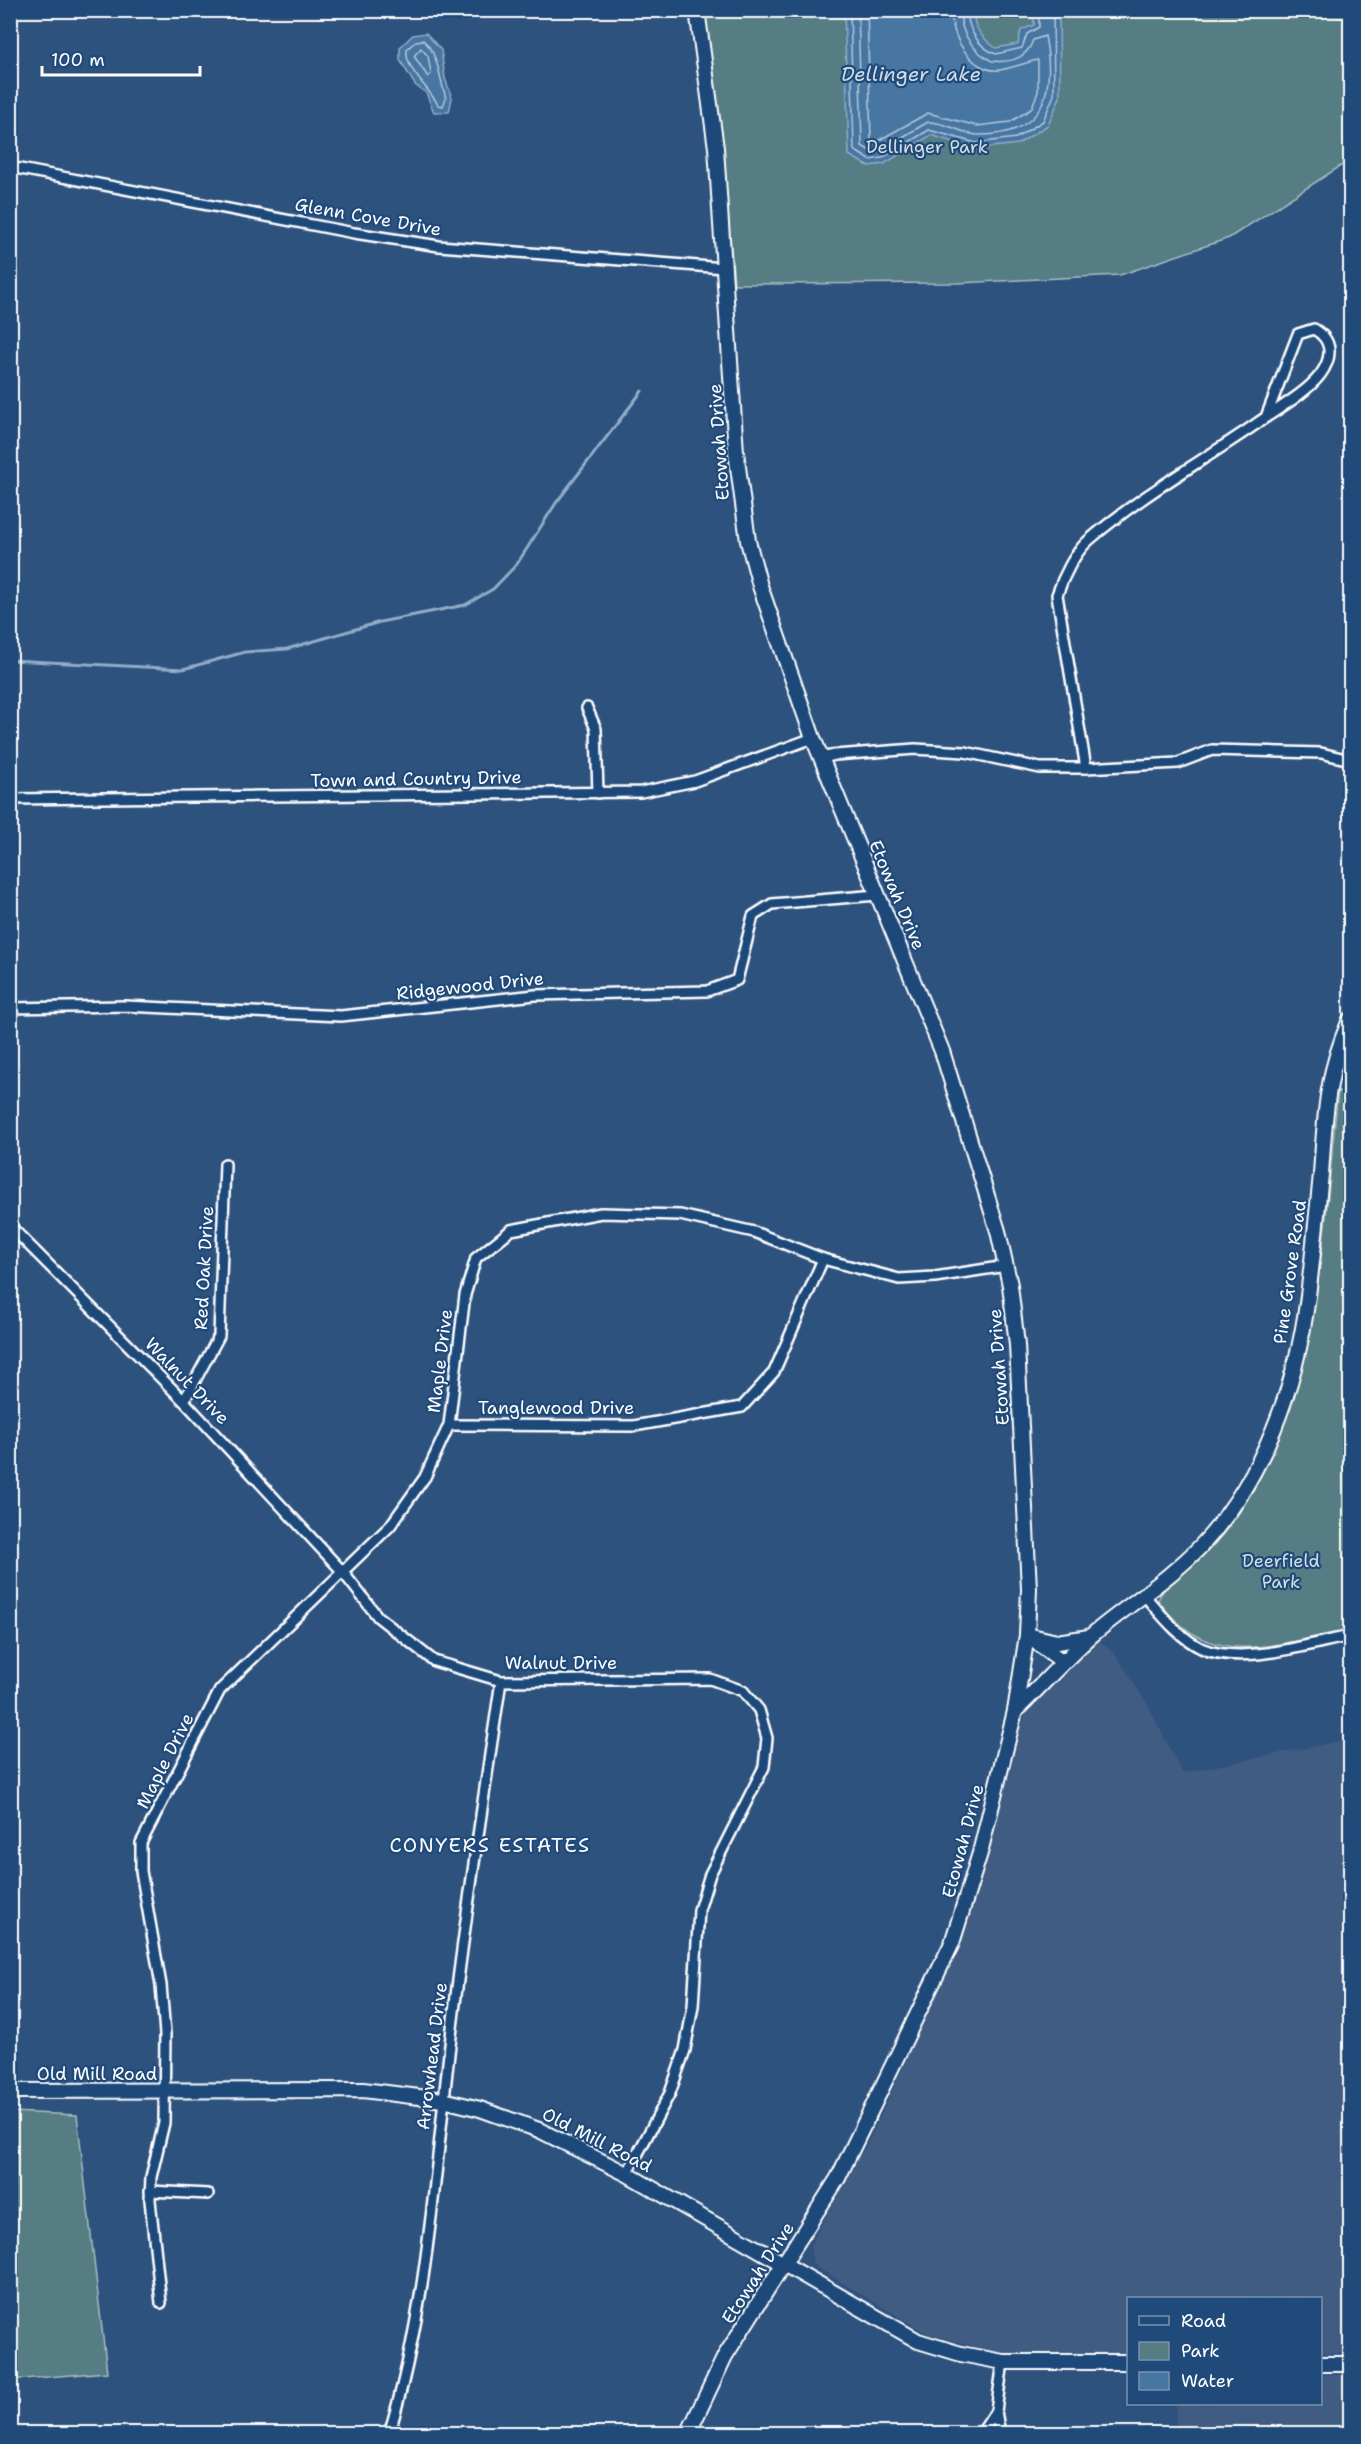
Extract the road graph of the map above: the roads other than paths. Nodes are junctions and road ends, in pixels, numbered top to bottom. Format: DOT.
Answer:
graph roads {
  1 [pos="697,10"];
  2 [pos="10,167"];
  3 [pos="724,268"];
  4 [pos="1266,417"];
  5 [pos="587,708"];
  6 [pos="813,738"];
  7 [pos="822,759"];
  8 [pos="1350,760"];
  9 [pos="1086,768"];
  10 [pos="598,793"];
  11 [pos="10,799"];
  12 [pos="877,896"];
  13 [pos="10,1008"];
  14 [pos="1350,1020"];
  15 [pos="225,1164"];
  16 [pos="10,1226"];
  17 [pos="823,1258"];
  18 [pos="1006,1266"];
  19 [pos="184,1401"];
  20 [pos="449,1425"];
  21 [pos="342,1571"];
  22 [pos="1144,1595"];
  23 [pos="1027,1635"];
  24 [pos="1091,1636"];
  25 [pos="1350,1636"];
  26 [pos="1063,1662"];
  27 [pos="501,1681"];
  28 [pos="1015,1711"];
  29 [pos="10,2091"];
  30 [pos="164,2092"];
  31 [pos="444,2100"];
  32 [pos="627,2174"];
  33 [pos="150,2191"];
  34 [pos="208,2194"];
  35 [pos="785,2265"];
  36 [pos="161,2303"];
  37 [pos="1003,2362"];
  38 [pos="1127,2362"];
  39 [pos="1322,2364"];
  40 [pos="1350,2364"];
  41 [pos="996,2411"];
  42 [pos="389,2433"];
  43 [pos="688,2433"];
  44 [pos="981,2433"];
  45 [pos="1000,2433"];
  1 -- 3 [label="street, Etowah Drive"];
  2 -- 3 [label="street, Glenn Cove Drive"];
  3 -- 6 [label="street, Etowah Drive"];
  4 -- 4 [label="street"];
  4 -- 9 [label="street"];
  5 -- 10 [label="street"];
  6 -- 7 [label="street, Etowah Drive"];
  6 -- 10 [label="street, Town and Country Drive"];
  7 -- 9 [label="street"];
  7 -- 12 [label="street, Etowah Drive"];
  8 -- 9 [label="street"];
  10 -- 11 [label="street, Town and Country Drive"];
  12 -- 13 [label="street, Ridgewood Drive"];
  12 -- 18 [label="street, Etowah Drive"];
  14 -- 22 [label="street, Pine Grove Road"];
  15 -- 19 [label="street, Red Oak Drive"];
  16 -- 19 [label="street, Walnut Drive"];
  17 -- 18 [label="street, Maple Drive"];
  17 -- 20 [label="street, Tanglewood Drive"];
  17 -- 20 [label="street, Maple Drive"];
  18 -- 23 [label="street, Etowah Drive"];
  19 -- 21 [label="street, Walnut Drive"];
  20 -- 21 [label="street, Maple Drive"];
  21 -- 27 [label="street, Walnut Drive"];
  21 -- 30 [label="street, Maple Drive"];
  22 -- 24 [label="street, Pine Grove Road"];
  22 -- 25 [label="street"];
  23 -- 24 [label="street"];
  23 -- 26 [label="street"];
  23 -- 28 [label="street, Etowah Drive"];
  24 -- 26 [label="street, Pine Grove Road"];
  26 -- 28 [label="street, Pine Grove Road"];
  27 -- 31 [label="street, Arrowhead Drive"];
  27 -- 32 [label="street, Walnut Drive"];
  28 -- 35 [label="street, Etowah Drive"];
  29 -- 30 [label="street, Old Mill Road"];
  30 -- 31 [label="street, Old Mill Road"];
  30 -- 33 [label="street, Maple Drive"];
  31 -- 32 [label="street, Old Mill Road"];
  31 -- 42 [label="street, Arrowhead Drive"];
  32 -- 35 [label="street, Old Mill Road"];
  33 -- 34 [label="street"];
  33 -- 36 [label="street, Maple Drive"];
  35 -- 37 [label="street, Old Mill Road"];
  35 -- 43 [label="street, Etowah Drive"];
  37 -- 38 [label="street, Old Mill Road"];
  37 -- 41 [label="street"];
  39 -- 40 [label="street"];
  41 -- 44 [label="street"];
  41 -- 45 [label="street"];
}
